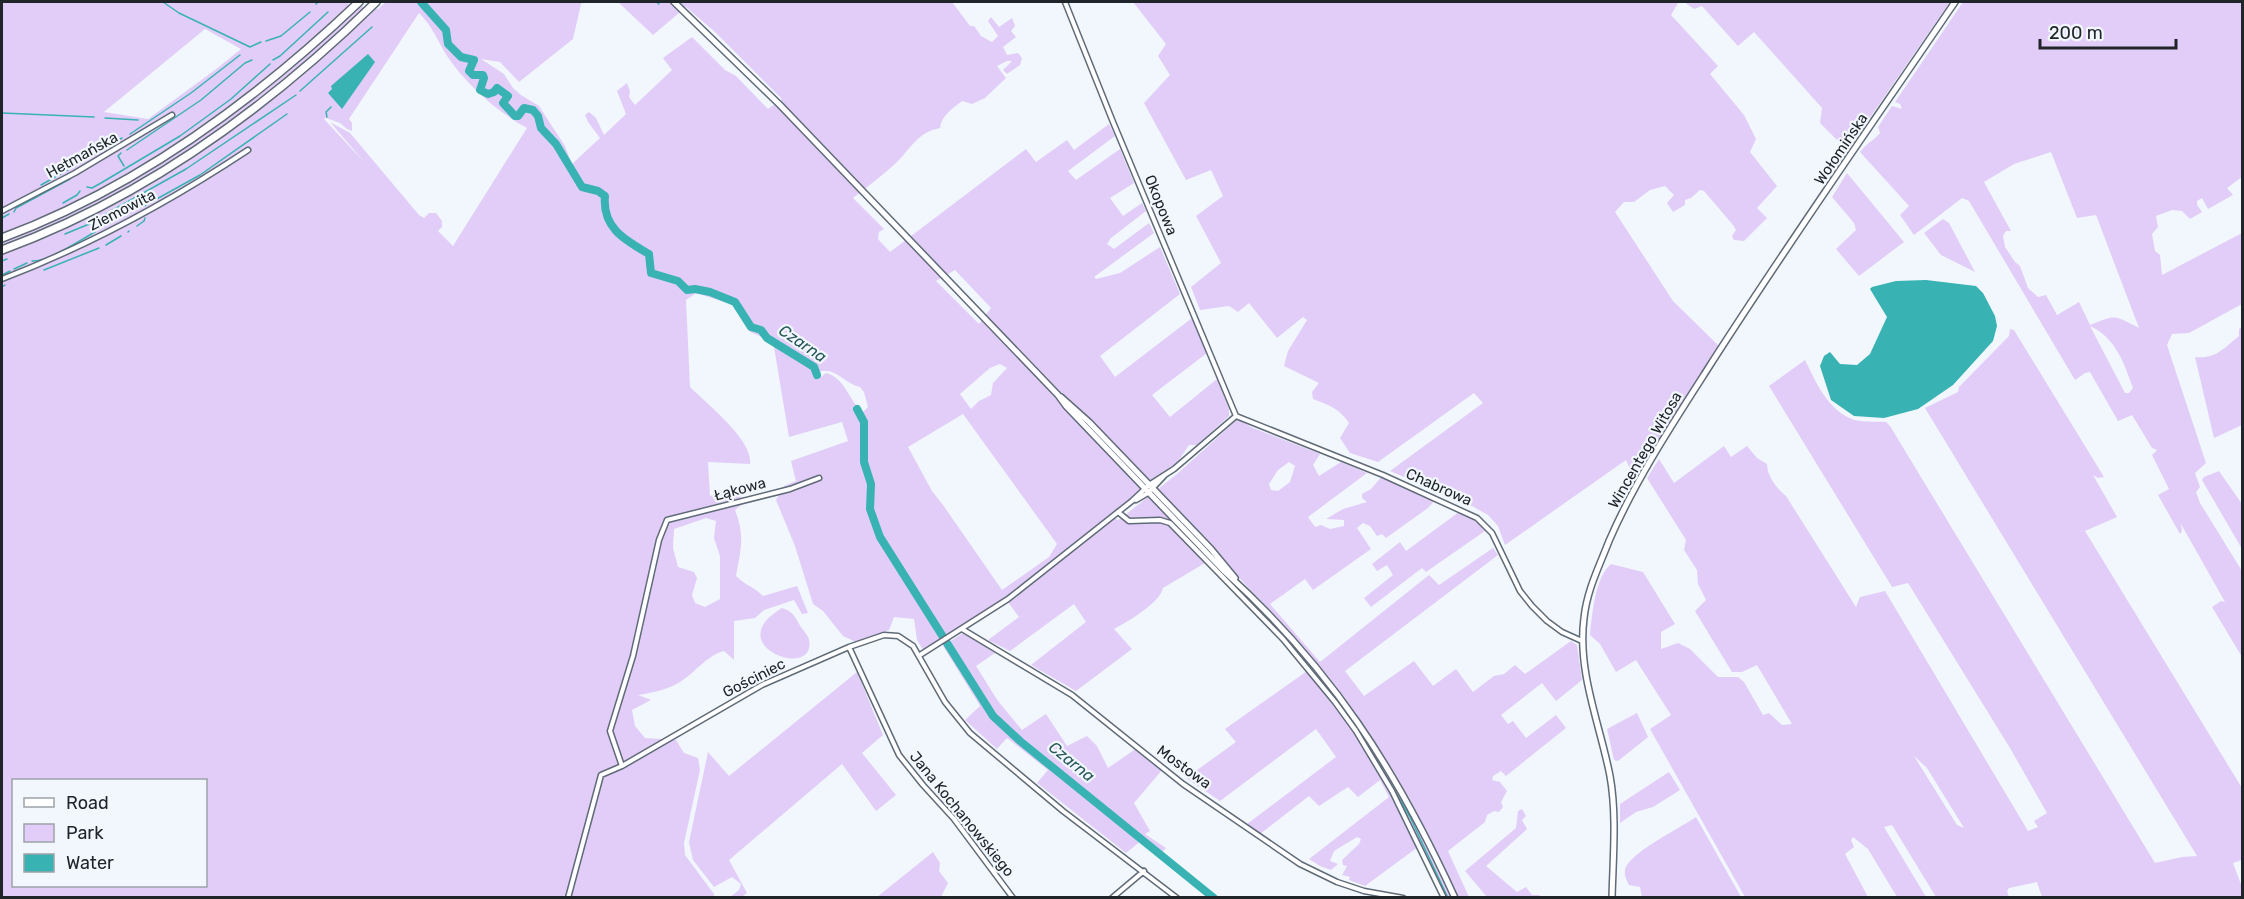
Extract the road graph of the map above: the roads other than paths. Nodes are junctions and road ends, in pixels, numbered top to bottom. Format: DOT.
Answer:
graph roads {
  1 [pos="376,2"];
  2 [pos="674,2"];
  3 [pos="1065,2"];
  4 [pos="1955,2"];
  5 [pos="356,4"];
  6 [pos="172,115"];
  7 [pos="248,150"];
  8 [pos="2,211"];
  9 [pos="2,238"];
  10 [pos="2,250"];
  11 [pos="2,279"];
  12 [pos="1746,309"];
  13 [pos="1236,416"];
  14 [pos="819,478"];
  15 [pos="1148,489"];
  16 [pos="1118,512"];
  17 [pos="962,629"];
  18 [pos="1582,641"];
  19 [pos="849,646"];
  20 [pos="920,655"];
  21 [pos="622,766"];
  22 [pos="1144,871"];
  23 [pos="568,897"];
  24 [pos="1013,897"];
  25 [pos="1113,897"];
  26 [pos="1177,897"];
  27 [pos="1403,897"];
  28 [pos="1444,897"];
  29 [pos="1455,897"];
  30 [pos="1612,897"];
  1 -- 10 [label="highway"];
  2 -- 15 [label="main road"];
  3 -- 13 [label="street, Okopowa"];
  4 -- 12 [label="main road, Wołomińska"];
  5 -- 9 [label="highway"];
  6 -- 8 [label="street, Hetmańska"];
  7 -- 11 [label="street, Ziemowita"];
  12 -- 18 [label="main road, Wincentego Witosa"];
  13 -- 15 [label="street"];
  13 -- 18 [label="street, Chabrowa"];
  14 -- 21 [label="street, Łąkowa"];
  15 -- 16 [label="street"];
  15 -- 29 [label="main road"];
  16 -- 17 [label="street"];
  16 -- 28 [label="street"];
  17 -- 20 [label="street"];
  17 -- 27 [label="street, Mostowa"];
  18 -- 30 [label="main road, Wincentego Witosa"];
  19 -- 20 [label="street, Gościniec"];
  19 -- 21 [label="street, Gościniec"];
  19 -- 24 [label="street, Jana Kochanowskiego"];
  20 -- 22 [label="street"];
  21 -- 23 [label="street, Gościniec"];
  22 -- 25 [label="street"];
  22 -- 26 [label="street"];
}
